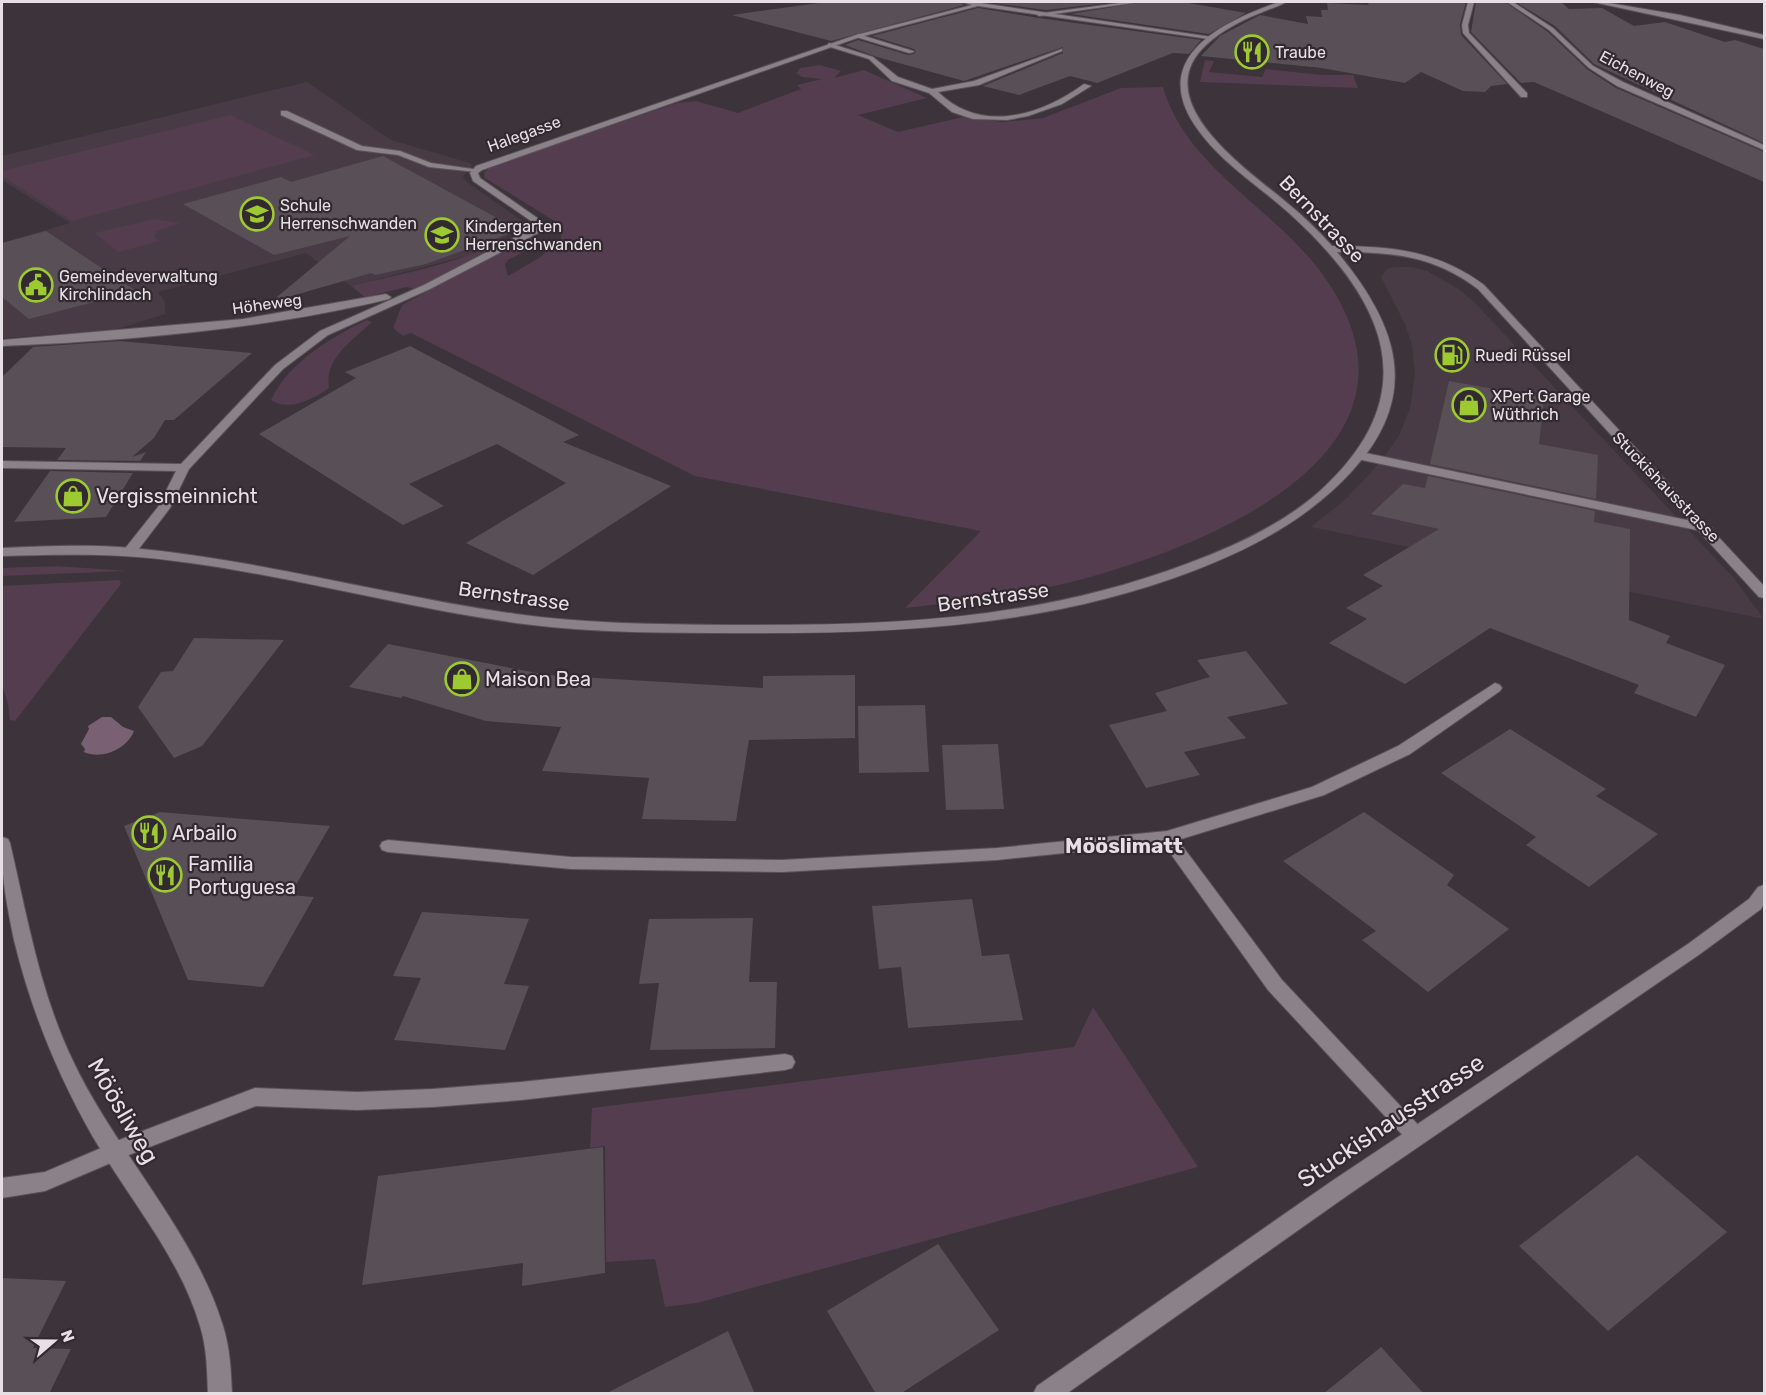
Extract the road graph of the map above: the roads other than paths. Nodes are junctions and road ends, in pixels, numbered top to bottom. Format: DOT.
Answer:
graph roads {
  1 [pos="962,2"];
  2 [pos="1138,2"];
  3 [pos="1282,2"];
  4 [pos="1471,2"];
  5 [pos="1510,2"];
  6 [pos="1596,2"];
  7 [pos="975,6"];
  8 [pos="1040,14"];
  9 [pos="858,36"];
  10 [pos="1764,37"];
  11 [pos="1209,38"];
  12 [pos="829,45"];
  13 [pos="1060,50"];
  14 [pos="911,52"];
  15 [pos="1088,86"];
  16 [pos="932,91"];
  17 [pos="1524,96"];
  18 [pos="284,113"];
  19 [pos="1764,148"];
  20 [pos="476,170"];
  21 [pos="1330,249"];
  22 [pos="427,287"];
  23 [pos="2,343"];
  24 [pos="1361,456"];
  25 [pos="2,465"];
  26 [pos="184,468"];
  27 [pos="1706,528"];
  28 [pos="129,551"];
  29 [pos="2,552"];
  30 [pos="1764,594"];
  31 [pos="1495,688"];
  32 [pos="1167,837"];
  33 [pos="2,843"];
  34 [pos="388,846"];
  35 [pos="1764,892"];
  36 [pos="785,1062"];
  37 [pos="1416,1136"];
  38 [pos="113,1152"];
  39 [pos="2,1188"];
  40 [pos="220,1394"];
  41 [pos="1045,1394"];
  1 -- 7 [label="street"];
  2 -- 8 [label="street"];
  3 -- 11 [label="street, Bernstrasse"];
  4 -- 17 [label="street"];
  5 -- 19 [label="street, Eichenweg"];
  6 -- 10 [label="street"];
  7 -- 8 [label="street"];
  7 -- 9 [label="street, Halegasse"];
  8 -- 11 [label="street"];
  9 -- 12 [label="street, Halegasse"];
  9 -- 14 [label="street"];
  11 -- 21 [label="street, Bernstrasse"];
  12 -- 16 [label="street"];
  12 -- 20 [label="street, Halegasse"];
  13 -- 16 [label="street"];
  15 -- 16 [label="street"];
  18 -- 20 [label="street"];
  20 -- 22 [label="street, Halegasse"];
  21 -- 24 [label="street, Bernstrasse"];
  21 -- 27 [label="street, Stuckishausstrasse"];
  22 -- 23 [label="street, Höheweg"];
  22 -- 26 [label="street, Halegasse"];
  24 -- 27 [label="street"];
  24 -- 28 [label="street, Bernstrasse"];
  25 -- 26 [label="street"];
  26 -- 28 [label="street, Halegasse"];
  27 -- 30 [label="street, Stuckishausstrasse"];
  28 -- 29 [label="street, Bernstrasse"];
  31 -- 32 [label="street"];
  32 -- 34 [label="street"];
  32 -- 37 [label="street"];
  33 -- 38 [label="street, Möösliweg"];
  35 -- 37 [label="street, Stuckishausstrasse"];
  36 -- 38 [label="street"];
  37 -- 41 [label="street, Stuckishausstrasse"];
  38 -- 39 [label="street"];
  38 -- 40 [label="street, Möösliweg"];
}
